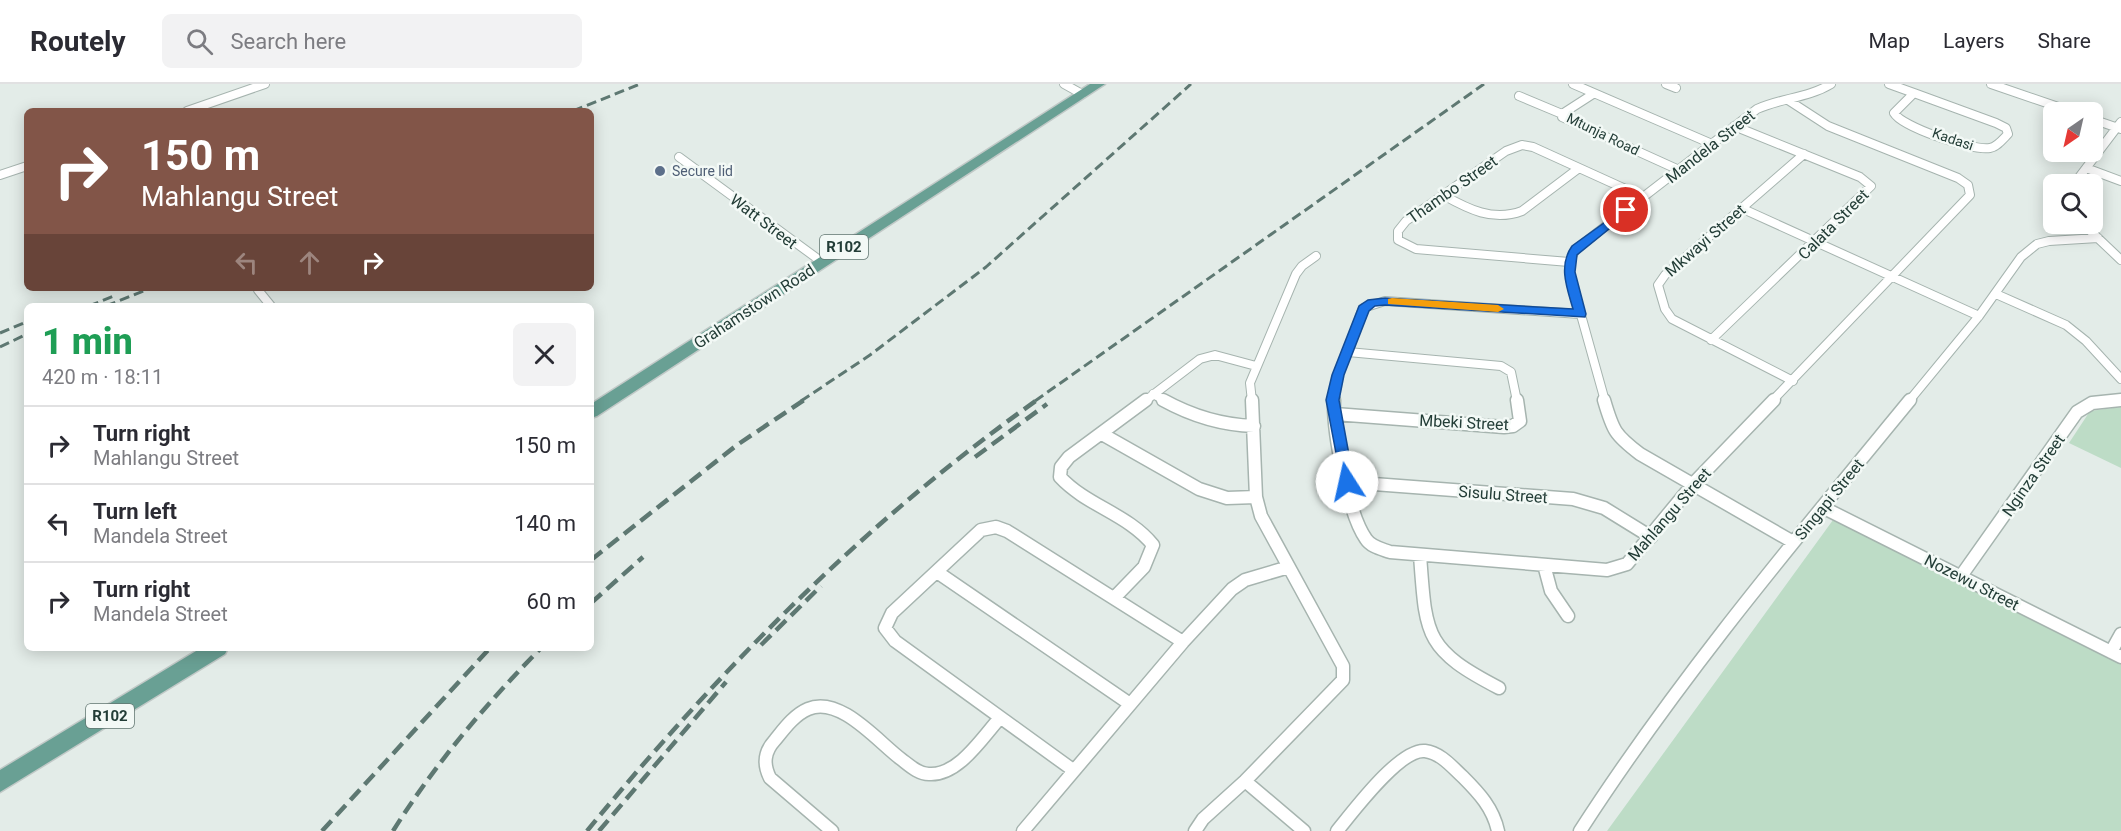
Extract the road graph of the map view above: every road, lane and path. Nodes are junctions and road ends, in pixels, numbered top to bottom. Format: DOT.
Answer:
graph roads {
  1 [pos="265,84"];
  2 [pos="1064,84"];
  3 [pos="1099,84"];
  4 [pos="1573,84"];
  5 [pos="1666,84"];
  6 [pos="1831,84"];
  7 [pos="1889,84"];
  8 [pos="1991,84"];
  9 [pos="1676,88"];
  10 [pos="1914,93"];
  11 [pos="1082,94"];
  12 [pos="1593,94"];
  13 [pos="1519,96"];
  14 [pos="1788,100"];
  15 [pos="2044,102"];
  16 [pos="196,108"];
  17 [pos="1562,114"];
  18 [pos="2103,122"];
  19 [pos="1734,126"];
  20 [pos="2120,126"];
  21 [pos="1712,144"];
  22 [pos="1804,154"];
  23 [pos="679,158"];
  24 [pos="24,167"];
  25 [pos="1579,168"];
  26 [pos="2086,168"];
  27 [pos="1679,170"];
  28 [pos="2082,174"];
  29 [pos="0,175"];
  30 [pos="2121,181"];
  31 [pos="1443,195"];
  32 [pos="1643,197"];
  33 [pos="1741,208"];
  34 [pos="2094,234"];
  35 [pos="2098,238"];
  36 [pos="1815,242"];
  37 [pos="1316,256"];
  38 [pos="2121,260"];
  39 [pos="822,262"];
  40 [pos="1569,262"];
  41 [pos="1892,277"];
  42 [pos="259,291"];
  43 [pos="1996,294"];
  44 [pos="269,303"];
  45 [pos="1580,314"];
  46 [pos="1979,316"];
  47 [pos="1711,340"];
  48 [pos="1348,352"];
  49 [pos="1256,366"];
  50 [pos="2121,379"];
  51 [pos="1792,381"];
  52 [pos="1153,394"];
  53 [pos="2121,400"];
  54 [pos="594,410"];
  55 [pos="1335,414"];
  56 [pos="1254,426"];
  57 [pos="1102,434"];
  58 [pos="1347,482"];
  59 [pos="1693,484"];
  60 [pos="1256,497"];
  61 [pos="1822,507"];
  62 [pos="1651,537"];
  63 [pos="1794,542"];
  64 [pos="1420,555"];
  65 [pos="1544,565"];
  66 [pos="1289,567"];
  67 [pos="937,572"];
  68 [pos="1961,576"];
  69 [pos="1115,597"];
  70 [pos="1568,616"];
  71 [pos="2121,634"];
  72 [pos="1183,642"];
  73 [pos="213,651"];
  74 [pos="2116,654"];
  75 [pos="1499,688"];
  76 [pos="1130,704"];
  77 [pos="999,719"];
  78 [pos="1073,770"];
  79 [pos="1245,781"];
  80 [pos="0,782"];
  81 [pos="1580,829"];
  82 [pos="832,831"];
  83 [pos="1023,831"];
  84 [pos="1195,831"];
  85 [pos="1304,831"];
  86 [pos="1337,831"];
  87 [pos="1498,831"];
  1 -- 16 [label="street"];
  2 -- 11 [label="street"];
  3 -- 11 [label="main road, Grahamstown Road / R102"];
  4 -- 12 [label="street"];
  5 -- 9 [label="street"];
  6 -- 14 [label="street, Mandela Street"];
  7 -- 10 [label="street, Kadasi"];
  8 -- 15 [label="street"];
  10 -- 10 [label="street, Kadasi"];
  11 -- 39 [label="main road, Grahamstown Road / R102"];
  12 -- 17 [label="street, Mtunja Road"];
  12 -- 21 [label="street"];
  13 -- 17 [label="street"];
  14 -- 19 [label="street, Mandela Street"];
  14 -- 41 [label="street, Mahlangu Street"];
  17 -- 27 [label="street, Mtunja Road"];
  18 -- 20 [label="street"];
  19 -- 21 [label="street, Mandela Street"];
  19 -- 22 [label="street, Calata Street"];
  20 -- 26 [label="street"];
  21 -- 27 [label="street, Mandela Street"];
  22 -- 33 [label="street, Mkwayi Street"];
  22 -- 36 [label="street, Calata Street"];
  23 -- 39 [label="street, Watt Street"];
  24 -- 29 [label="street"];
  25 -- 31 [label="street"];
  25 -- 31 [label="street, Thambo Street"];
  25 -- 32 [label="street, Thambo Street"];
  26 -- 28 [label="street"];
  26 -- 30 [label="street"];
  27 -- 32 [label="street, Mandela Street"];
  31 -- 40 [label="street, Thambo Street"];
  32 -- 40 [label="street, Mandela Street"];
  33 -- 36 [label="street"];
  33 -- 47 [label="street, Mkwayi Street"];
  34 -- 35 [label="street"];
  35 -- 38 [label="street"];
  35 -- 43 [label="street, Singapi Street"];
  36 -- 41 [label="street"];
  36 -- 47 [label="street, Calata Street"];
  37 -- 49 [label="street"];
  39 -- 54 [label="main road, Grahamstown Road / R102"];
  40 -- 45 [label="street"];
  41 -- 46 [label="street"];
  41 -- 51 [label="street, Mahlangu Street"];
  42 -- 44 [label="street"];
  43 -- 46 [label="street, Singapi Street"];
  43 -- 50 [label="street"];
  45 -- 48 [label="street, Mahlangu Street"];
  45 -- 59 [label="street"];
  46 -- 61 [label="street, Singapi Street"];
  47 -- 51 [label="street, Mkwayi Street"];
  48 -- 55 [label="street, Mahlangu Street"];
  48 -- 55 [label="street, Mbeki Street"];
  49 -- 52 [label="street"];
  49 -- 56 [label="street"];
  51 -- 59 [label="street, Mahlangu Street"];
  52 -- 56 [label="street"];
  52 -- 57 [label="street"];
  53 -- 68 [label="street, Nginza Street"];
  55 -- 58 [label="street, Mahlangu Street"];
  56 -- 60 [label="street"];
  57 -- 60 [label="street"];
  57 -- 69 [label="street"];
  58 -- 62 [label="street, Sisulu Street"];
  58 -- 64 [label="street, Mahlangu Street"];
  59 -- 62 [label="street, Mahlangu Street"];
  59 -- 63 [label="street"];
  60 -- 66 [label="street"];
  61 -- 63 [label="street, Singapi Street"];
  61 -- 68 [label="street, Nozewu Street"];
  62 -- 65 [label="street, Mahlangu Street"];
  63 -- 81 [label="street, Singapi Street"];
  64 -- 65 [label="street, Mahlangu Street"];
  64 -- 75 [label="street"];
  65 -- 70 [label="street"];
  66 -- 72 [label="street"];
  66 -- 79 [label="street"];
  67 -- 69 [label="street"];
  67 -- 76 [label="street"];
  67 -- 77 [label="street"];
  68 -- 74 [label="street, Nozewu Street"];
  69 -- 72 [label="street"];
  71 -- 74 [label="street"];
  72 -- 76 [label="street"];
  73 -- 80 [label="main road, R102"];
  76 -- 78 [label="street"];
  77 -- 78 [label="street"];
  77 -- 82 [label="street"];
  78 -- 83 [label="street"];
  79 -- 84 [label="street"];
  79 -- 85 [label="street"];
  86 -- 87 [label="street"];
}
